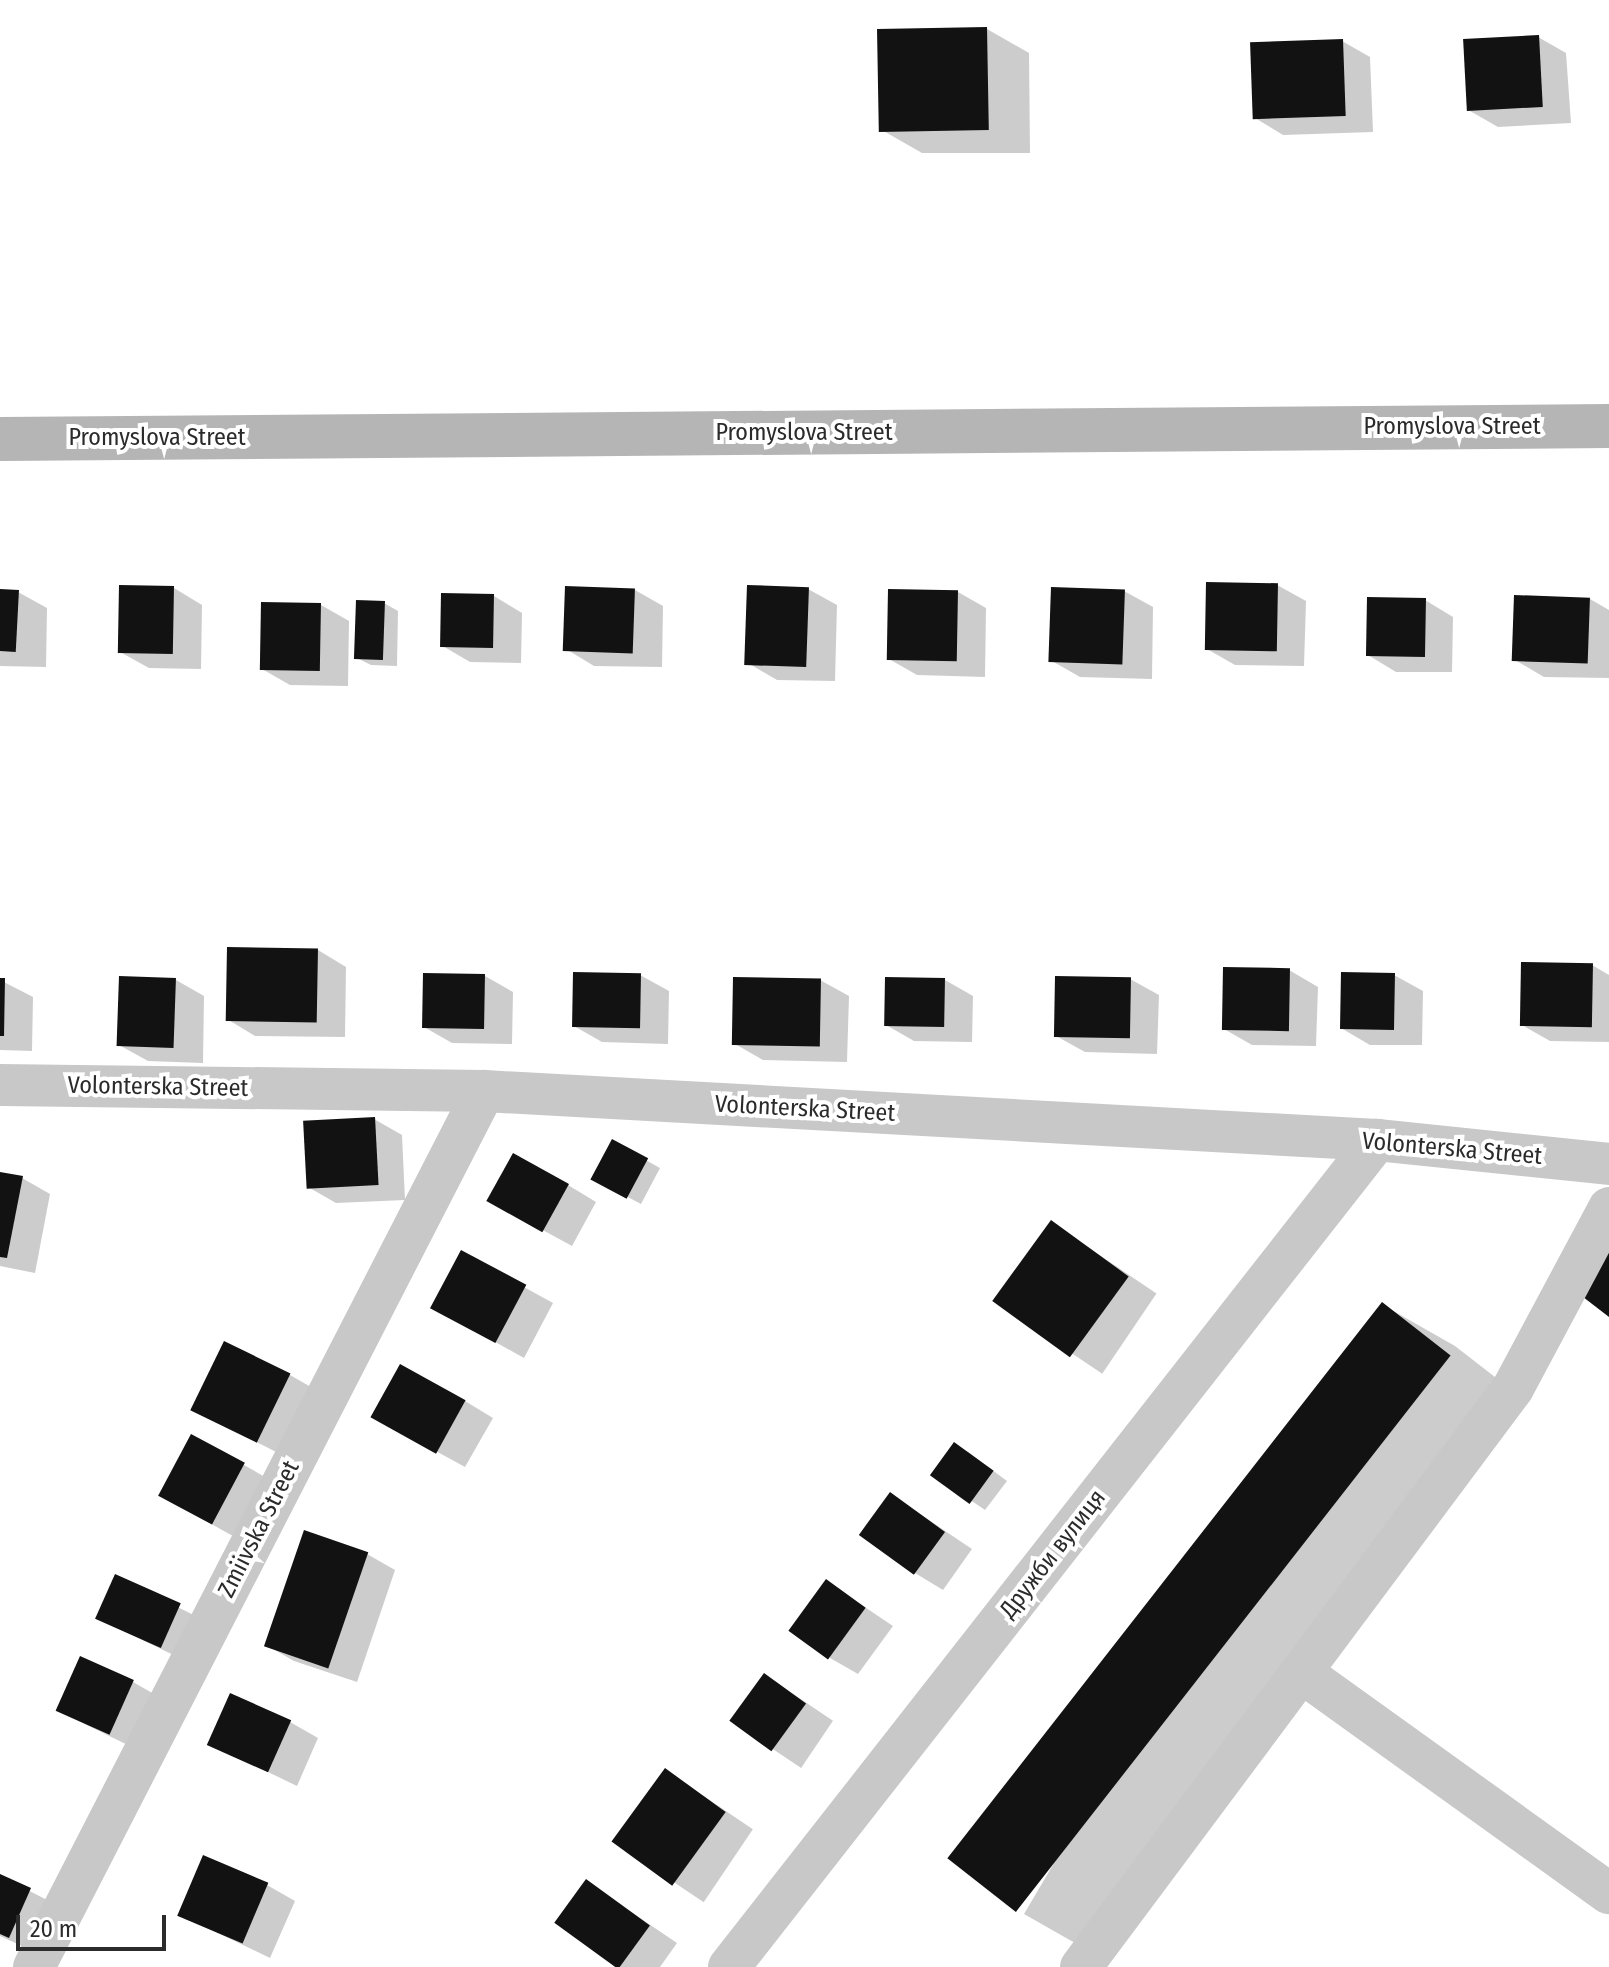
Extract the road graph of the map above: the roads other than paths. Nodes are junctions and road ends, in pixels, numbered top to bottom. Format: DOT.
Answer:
graph roads {
  1 [pos="1609,426"];
  2 [pos="0,439"];
  3 [pos="0,1085"];
  4 [pos="484,1091"];
  5 [pos="1377,1140"];
  6 [pos="1609,1164"];
  7 [pos="1609,1208"];
  8 [pos="1301,1672"];
  9 [pos="1609,1893"];
  10 [pos="34,1967"];
  11 [pos="729,1967"];
  12 [pos="1081,1967"];
  1 -- 2 [label="street, Promyslova Street"];
  3 -- 4 [label="street, Volonterska Street"];
  4 -- 5 [label="street, Volonterska Street"];
  4 -- 10 [label="street, Zmiivska Street"];
  5 -- 6 [label="street, Volonterska Street"];
  5 -- 11 [label="street, Дружби вулиця"];
  7 -- 8 [label="street"];
  8 -- 9 [label="street"];
  8 -- 12 [label="street"];
}
